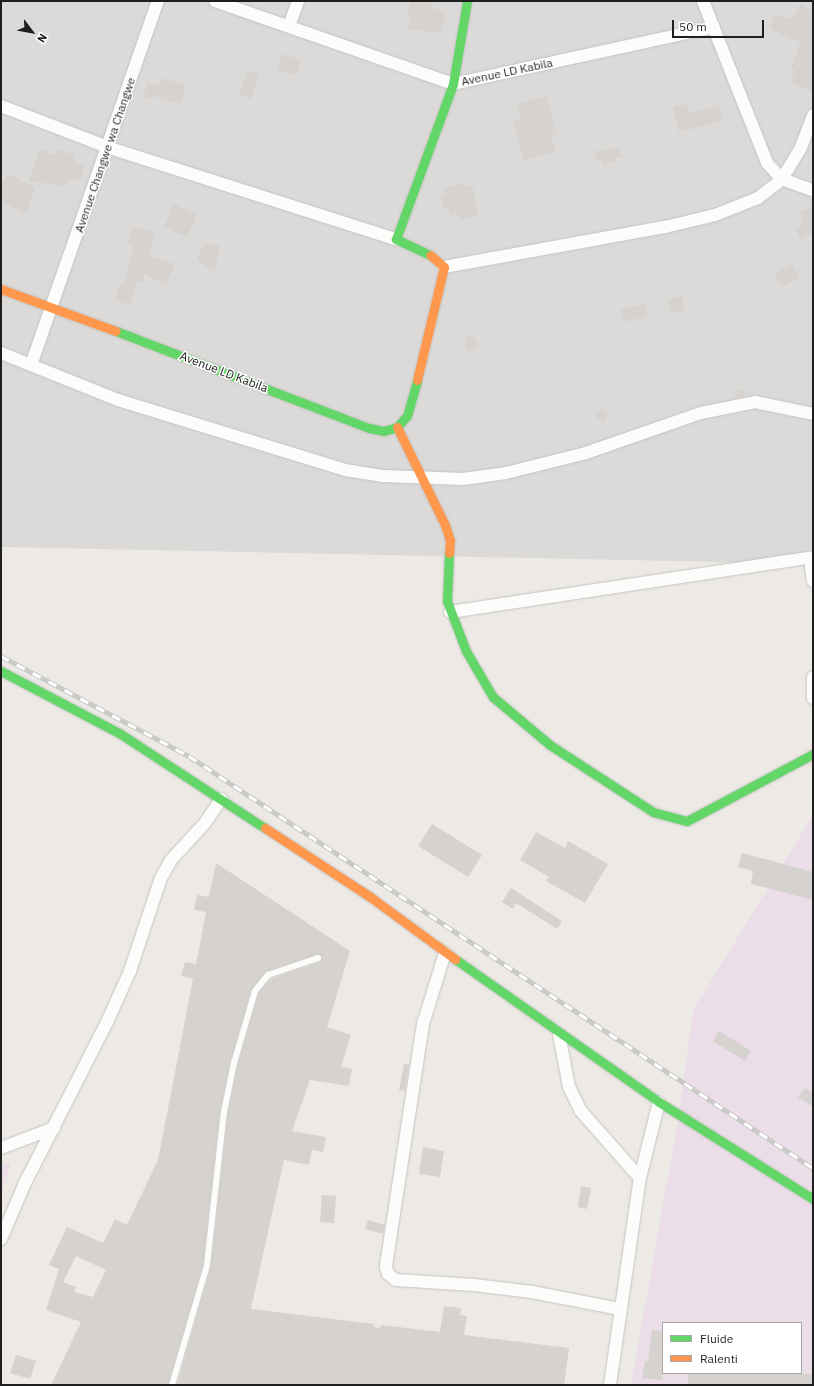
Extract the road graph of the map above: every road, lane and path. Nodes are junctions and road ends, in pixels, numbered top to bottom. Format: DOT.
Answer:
graph roads {
  1 [pos="158,1"];
  2 [pos="215,1"];
  3 [pos="298,1"];
  4 [pos="467,1"];
  5 [pos="704,1"];
  6 [pos="289,26"];
  7 [pos="714,27"];
  8 [pos="453,84"];
  9 [pos="1,106"];
  10 [pos="813,115"];
  11 [pos="107,147"];
  12 [pos="782,179"];
  13 [pos="813,190"];
  14 [pos="396,239"];
  15 [pos="444,267"];
  16 [pos="1,289"];
  17 [pos="52,309"];
  18 [pos="1,353"];
  19 [pos="31,365"];
  20 [pos="813,414"];
  21 [pos="397,427"];
  22 [pos="420,476"];
  23 [pos="811,558"];
  24 [pos="813,581"];
  25 [pos="450,612"];
  26 [pos="1,671"];
  27 [pos="813,678"];
  28 [pos="813,698"];
  29 [pos="813,754"];
  30 [pos="221,799"];
  31 [pos="445,953"];
  32 [pos="318,958"];
  33 [pos="559,1034"];
  34 [pos="659,1102"];
  35 [pos="54,1128"];
  36 [pos="1,1148"];
  37 [pos="640,1178"];
  38 [pos="813,1199"];
  39 [pos="1,1238"];
  40 [pos="620,1309"];
  41 [pos="172,1385"];
  42 [pos="610,1385"];
  1 -- 11 [label="street, Avenue Changwe wa Changwe"];
  2 -- 6 [label="street, Avenue LD Kabila"];
  3 -- 6 [label="street"];
  4 -- 8 [label="street"];
  5 -- 7 [label="street"];
  6 -- 8 [label="street, Avenue LD Kabila"];
  7 -- 8 [label="street, Avenue LD Kabila"];
  7 -- 12 [label="street"];
  8 -- 14 [label="street"];
  9 -- 11 [label="street"];
  10 -- 12 [label="street"];
  11 -- 14 [label="street"];
  11 -- 17 [label="street, Avenue Changwe wa Changwe"];
  12 -- 13 [label="street"];
  12 -- 15 [label="street"];
  14 -- 15 [label="street"];
  15 -- 21 [label="street"];
  16 -- 17 [label="street, Avenue LD Kabila"];
  17 -- 19 [label="street"];
  17 -- 21 [label="street, Avenue LD Kabila"];
  18 -- 19 [label="street"];
  19 -- 22 [label="street"];
  20 -- 22 [label="street"];
  21 -- 22 [label="street"];
  22 -- 25 [label="street"];
  23 -- 24 [label="street"];
  23 -- 25 [label="street"];
  25 -- 29 [label="street"];
  26 -- 30 [label="street"];
  27 -- 28 [label="street"];
  30 -- 31 [label="street"];
  30 -- 35 [label="street"];
  31 -- 33 [label="street"];
  31 -- 40 [label="street"];
  32 -- 41 [label="lane"];
  33 -- 34 [label="street"];
  33 -- 37 [label="street"];
  34 -- 37 [label="street"];
  34 -- 38 [label="street"];
  35 -- 36 [label="street"];
  35 -- 39 [label="street"];
  37 -- 40 [label="street"];
  40 -- 42 [label="street"];
}
